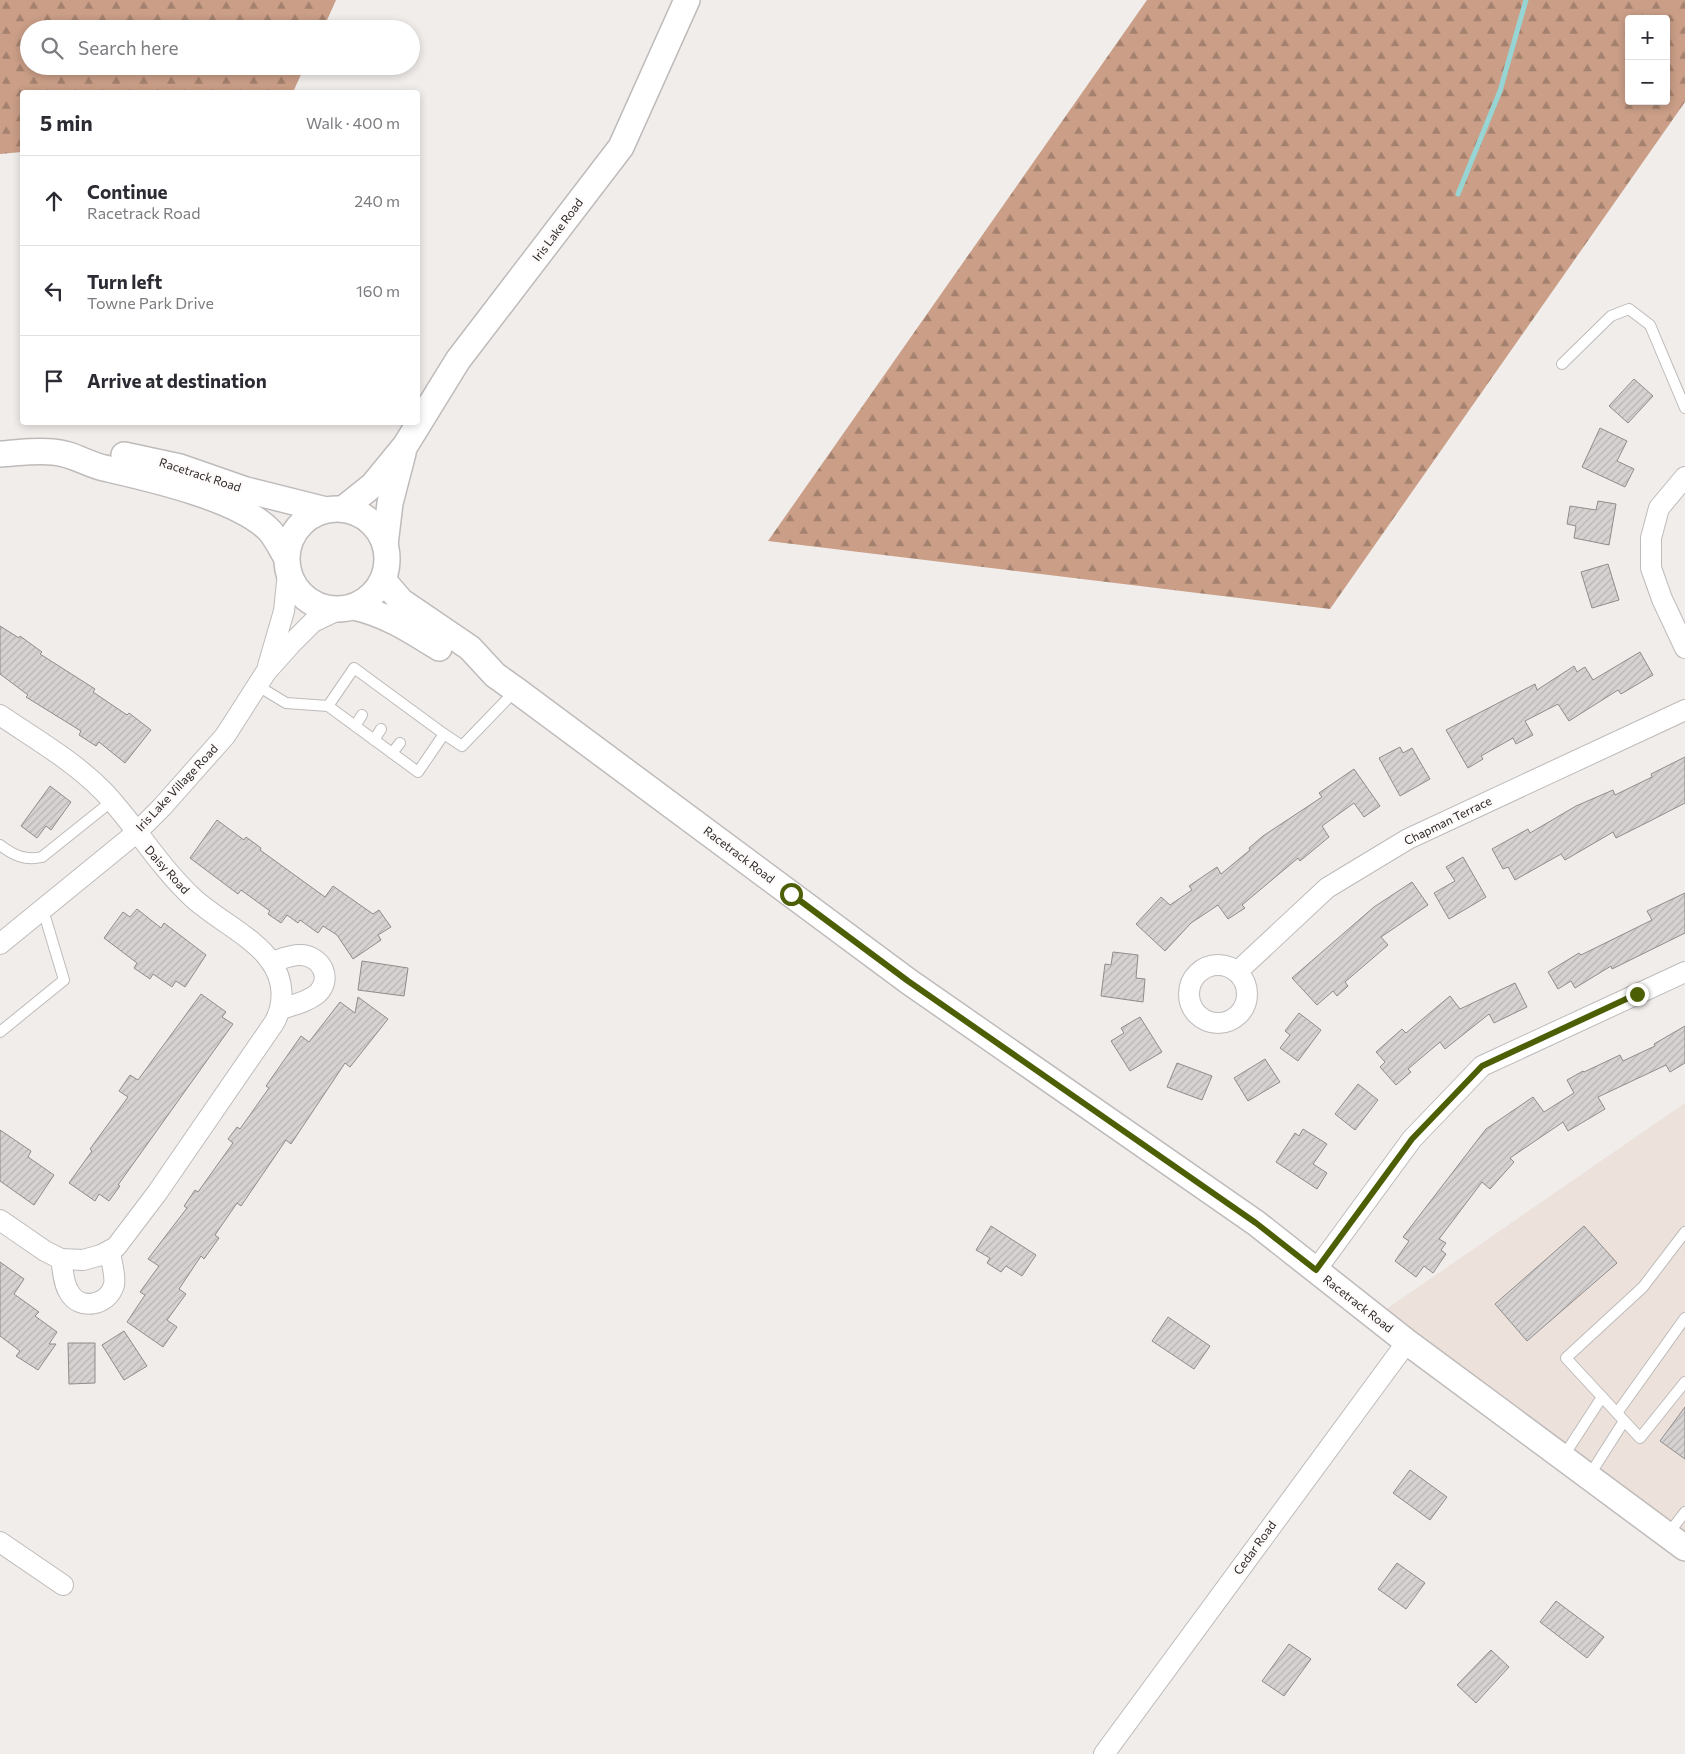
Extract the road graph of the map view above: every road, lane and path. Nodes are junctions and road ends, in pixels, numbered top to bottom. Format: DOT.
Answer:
graph roads {
  1 [pos="687,0"];
  2 [pos="1562,364"];
  3 [pos="1685,408"];
  4 [pos="420,422"];
  5 [pos="418,425"];
  6 [pos="405,446"];
  7 [pos="0,454"];
  8 [pos="72,455"];
  9 [pos="1685,477"];
  10 [pos="334,509"];
  11 [pos="385,545"];
  12 [pos="287,565"];
  13 [pos="383,580"];
  14 [pos="346,608"];
  15 [pos="1685,648"];
  16 [pos="495,675"];
  17 [pos="262,679"];
  18 [pos="381,688"];
  19 [pos="516,690"];
  20 [pos="375,697"];
  21 [pos="400,702"];
  22 [pos="328,706"];
  23 [pos="1685,710"];
  24 [pos="393,711"];
  25 [pos="0,714"];
  26 [pos="362,716"];
  27 [pos="419,716"];
  28 [pos="413,725"];
  29 [pos="355,726"];
  30 [pos="381,729"];
  31 [pos="444,734"];
  32 [pos="374,740"];
  33 [pos="400,743"];
  34 [pos="392,753"];
  35 [pos="112,801"];
  36 [pos="136,833"];
  37 [pos="0,845"];
  38 [pos="43,910"];
  39 [pos="0,944"];
  40 [pos="272,962"];
  41 [pos="1237,972"];
  42 [pos="1685,972"];
  43 [pos="281,1009"];
  44 [pos="0,1032"];
  45 [pos="0,1220"];
  46 [pos="1685,1232"];
  47 [pos="110,1251"];
  48 [pos="61,1259"];
  49 [pos="1316,1270"];
  50 [pos="1685,1318"];
  51 [pos="1407,1342"];
  52 [pos="1685,1382"];
  53 [pos="1602,1397"];
  54 [pos="1621,1417"];
  55 [pos="1563,1458"];
  56 [pos="1589,1477"];
  57 [pos="1685,1512"];
  58 [pos="1676,1542"];
  59 [pos="0,1543"];
  60 [pos="63,1585"];
  61 [pos="1104,1754"];
  1 -- 4 [label="street, Iris Lake Road"];
  2 -- 3 [label="lane"];
  5 -- 6 [label="street, Iris Lake Road"];
  6 -- 10 [label="street, Iris Lake Road"];
  6 -- 11 [label="street, Iris Lake Road"];
  7 -- 8 [label="street, Racetrack Road"];
  8 -- 10 [label="street, Racetrack Road"];
  8 -- 12 [label="street, Racetrack Road"];
  9 -- 15 [label="street"];
  10 -- 11 [label="street"];
  10 -- 12 [label="street"];
  11 -- 13 [label="street"];
  12 -- 14 [label="street"];
  12 -- 17 [label="street, Iris Lake Village Road"];
  13 -- 14 [label="street"];
  13 -- 16 [label="street, Racetrack Road"];
  14 -- 16 [label="street, Racetrack Road"];
  14 -- 17 [label="street, Iris Lake Village Road"];
  16 -- 19 [label="street, Racetrack Road"];
  17 -- 22 [label="lane"];
  17 -- 36 [label="street, Iris Lake Village Road"];
  18 -- 20 [label="lane"];
  18 -- 21 [label="lane"];
  18 -- 22 [label="lane"];
  19 -- 31 [label="lane"];
  19 -- 49 [label="street, Racetrack Road"];
  21 -- 24 [label="lane"];
  21 -- 27 [label="lane"];
  22 -- 29 [label="lane"];
  23 -- 41 [label="street, Chapman Terrace"];
  25 -- 35 [label="street, Daisy Road"];
  26 -- 29 [label="lane"];
  27 -- 28 [label="lane"];
  27 -- 31 [label="lane"];
  29 -- 32 [label="lane"];
  30 -- 32 [label="lane"];
  31 -- 34 [label="lane"];
  32 -- 34 [label="lane"];
  33 -- 34 [label="lane"];
  35 -- 36 [label="street, Daisy Road"];
  35 -- 37 [label="lane"];
  36 -- 38 [label="street, Iris Lake Village Road"];
  36 -- 40 [label="street, Daisy Road"];
  38 -- 39 [label="street, Iris Lake Village Road"];
  38 -- 44 [label="lane"];
  40 -- 43 [label="street, Daisy Road"];
  40 -- 43 [label="street"];
  42 -- 49 [label="street"];
  43 -- 47 [label="street"];
  45 -- 48 [label="street"];
  46 -- 53 [label="lane"];
  47 -- 48 [label="street"];
  47 -- 48 [label="street"];
  49 -- 51 [label="street, Racetrack Road"];
  50 -- 54 [label="lane"];
  51 -- 55 [label="street, Racetrack Road"];
  51 -- 61 [label="street, Cedar Road"];
  52 -- 54 [label="lane"];
  53 -- 54 [label="lane"];
  53 -- 55 [label="lane"];
  54 -- 56 [label="lane"];
  55 -- 56 [label="street, Racetrack Road"];
  56 -- 58 [label="street, Racetrack Road"];
  57 -- 58 [label="lane"];
  59 -- 60 [label="street"];
}
